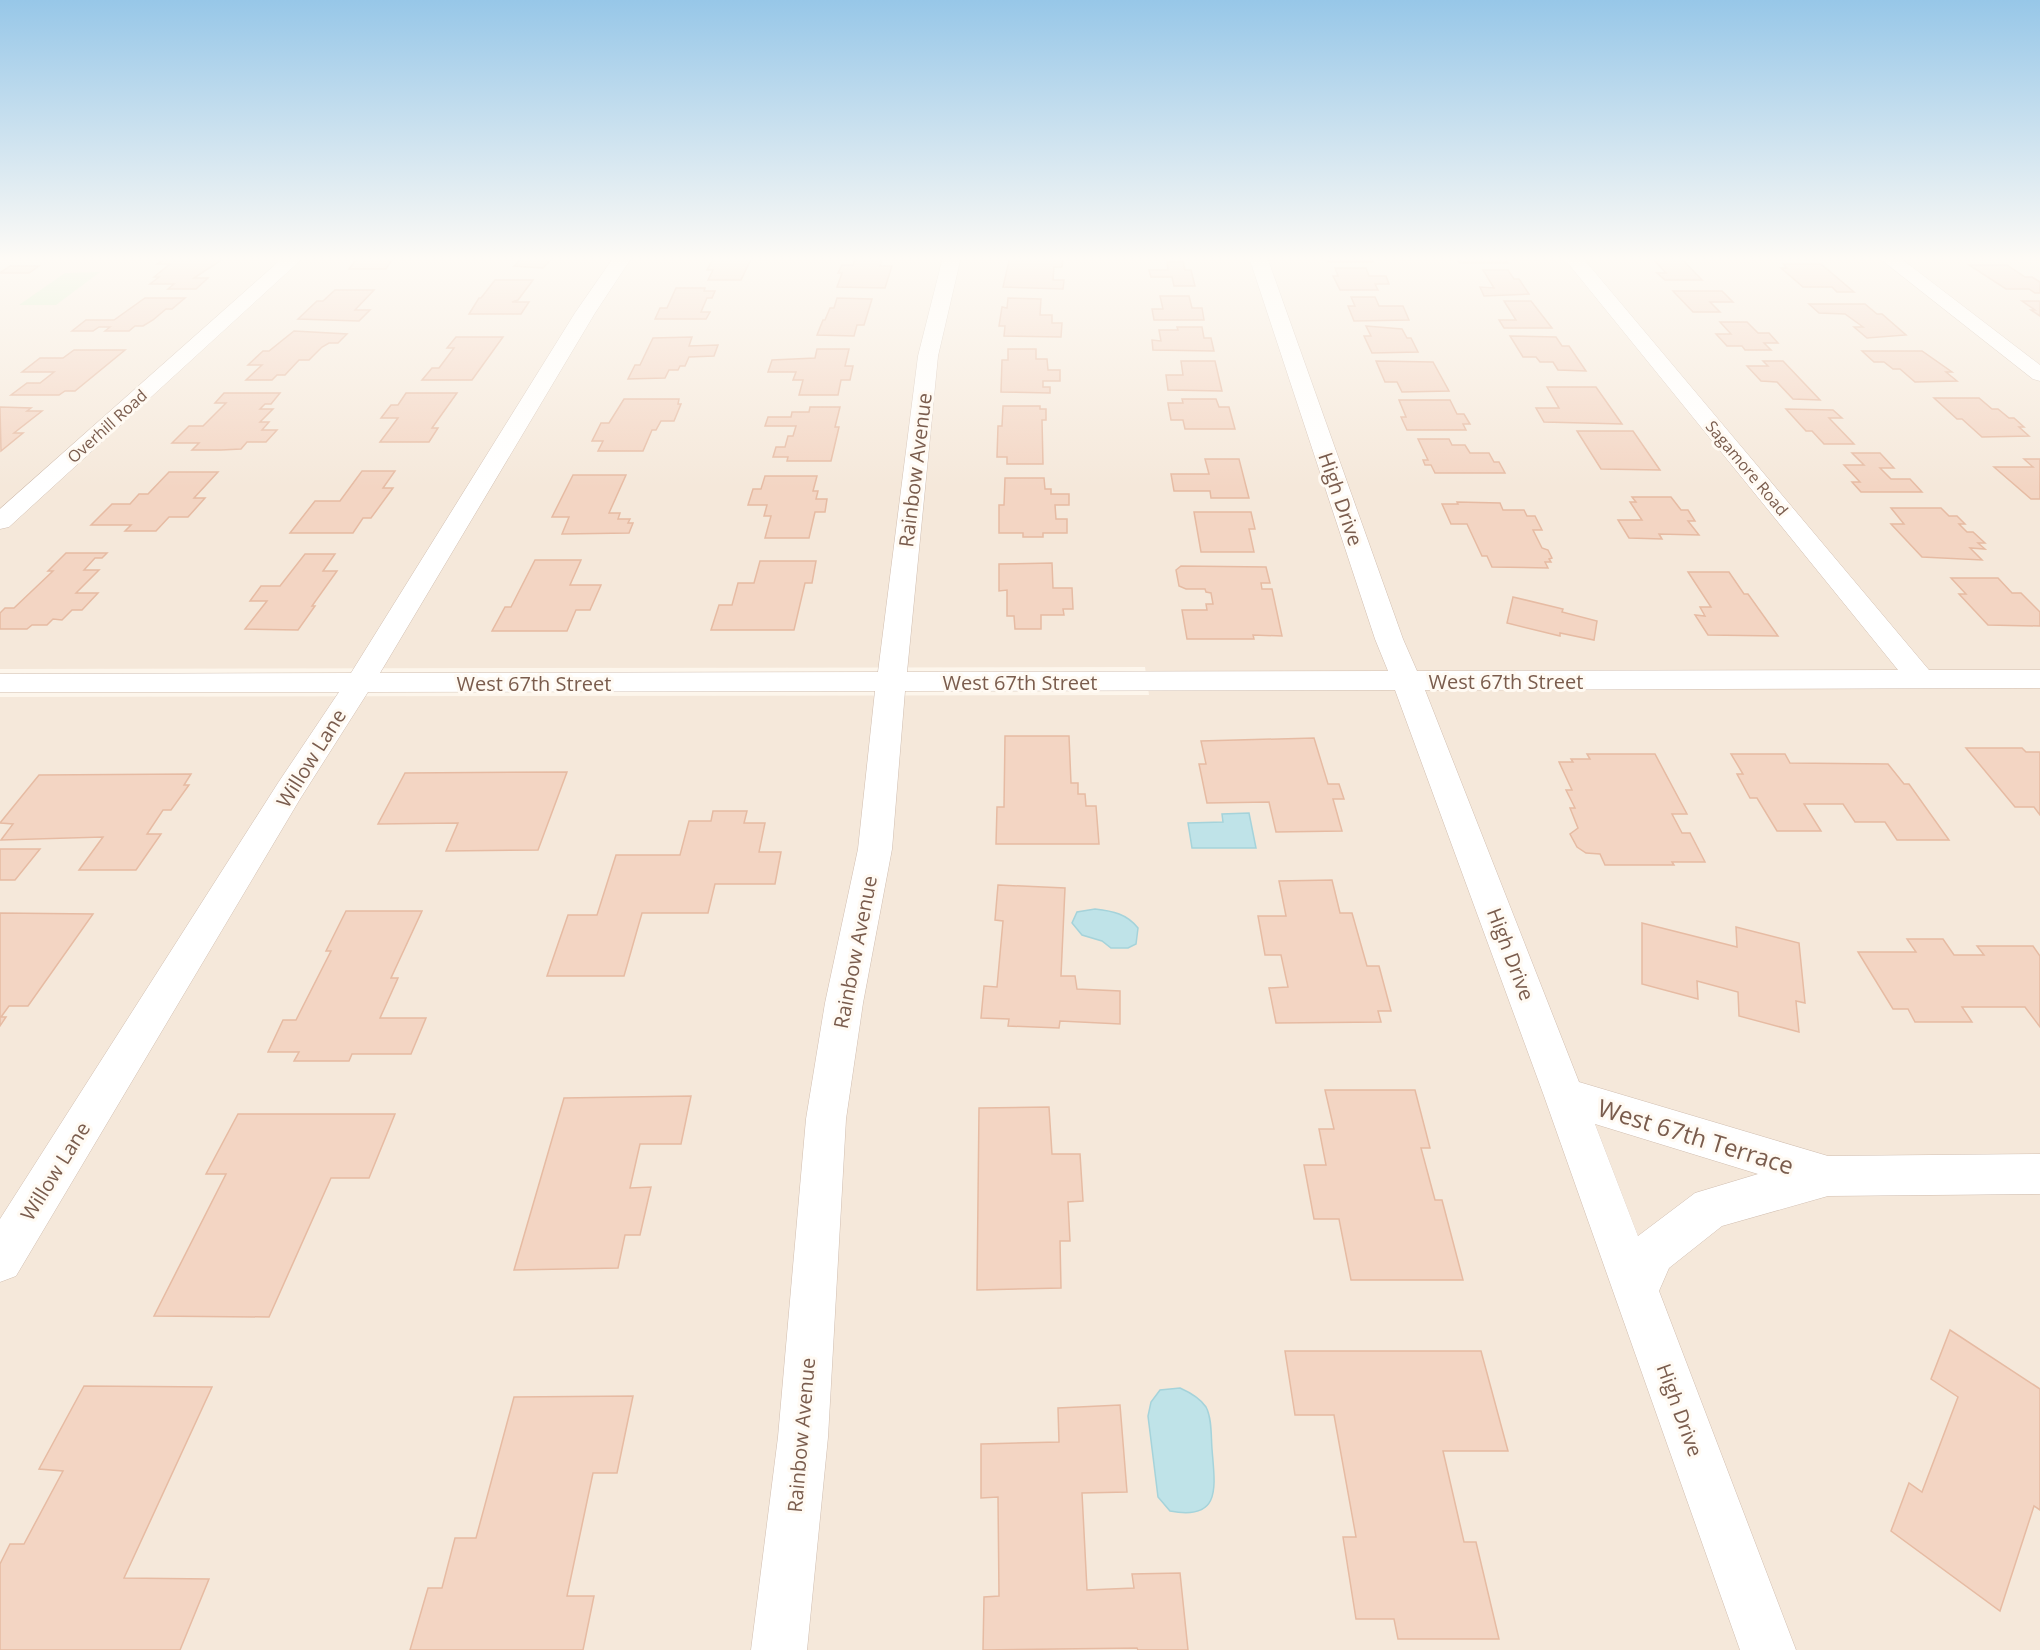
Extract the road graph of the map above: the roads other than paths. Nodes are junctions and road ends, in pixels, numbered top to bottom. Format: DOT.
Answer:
graph roads {
  1 [pos="209,334"];
  2 [pos="572,334"];
  3 [pos="933,334"];
  4 [pos="1284,334"];
  5 [pos="1636,334"];
  6 [pos="1987,334"];
  7 [pos="2040,375"];
  8 [pos="0,522"];
  9 [pos="1922,679"];
  10 [pos="2040,679"];
  11 [pos="891,682"];
  12 [pos="1407,682"];
  13 [pos="0,683"];
  14 [pos="358,683"];
  15 [pos="1564,1096"];
  16 [pos="2040,1174"];
  17 [pos="1828,1176"];
  18 [pos="0,1260"];
  19 [pos="1636,1292"];
  20 [pos="779,1650"];
  21 [pos="1768,1650"];
  1 -- 8 [label="street, Overhill Road"];
  2 -- 14 [label="street, Willow Lane"];
  3 -- 11 [label="street, Rainbow Avenue"];
  4 -- 12 [label="street, High Drive"];
  5 -- 9 [label="street, Sagamore Road"];
  6 -- 7 [label="street"];
  9 -- 10 [label="street, West 67th Street"];
  9 -- 12 [label="street, West 67th Street"];
  11 -- 12 [label="street, West 67th Street"];
  11 -- 14 [label="street, West 67th Street"];
  11 -- 20 [label="street, Rainbow Avenue"];
  12 -- 15 [label="street, High Drive"];
  13 -- 14 [label="street, West 67th Street"];
  14 -- 18 [label="street, Willow Lane"];
  15 -- 17 [label="street, West 67th Terrace"];
  15 -- 19 [label="street, High Drive"];
  16 -- 17 [label="street, West 67th Terrace"];
  17 -- 19 [label="street, West 67th Terrace"];
  19 -- 21 [label="street, High Drive"];
}
